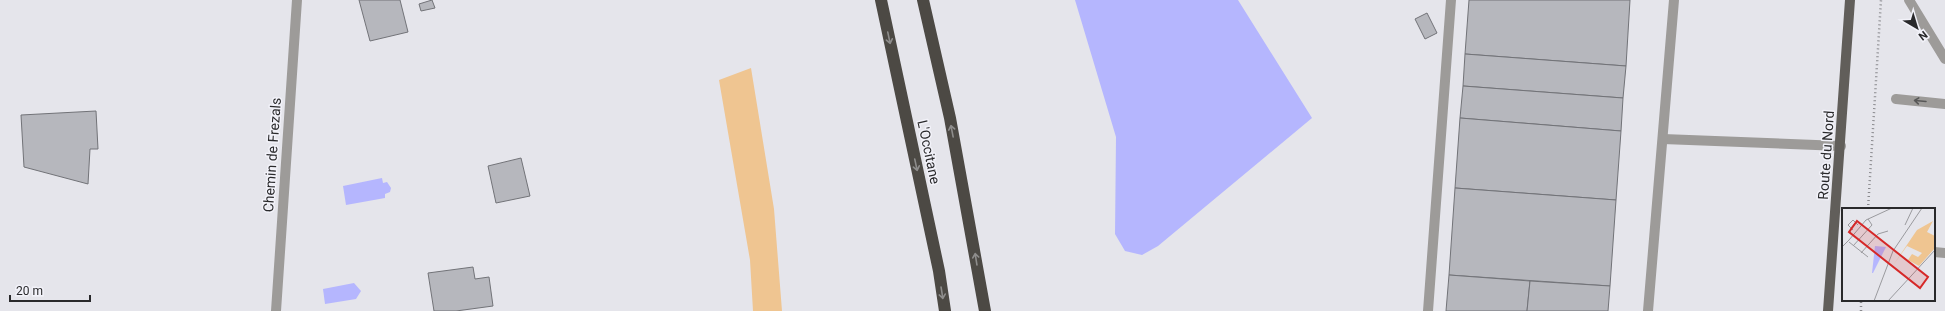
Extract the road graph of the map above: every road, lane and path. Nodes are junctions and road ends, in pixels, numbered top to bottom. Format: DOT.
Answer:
graph roads {
  1 [pos="297,0"];
  2 [pos="881,0"];
  3 [pos="923,0"];
  4 [pos="1451,0"];
  5 [pos="1674,0"];
  6 [pos="1850,0"];
  7 [pos="1881,0"];
  8 [pos="1909,0"];
  9 [pos="1945,58"];
  10 [pos="1896,99"];
  11 [pos="1945,104"];
  12 [pos="1663,139"];
  13 [pos="1841,146"];
  14 [pos="1868,208"];
  15 [pos="1935,252"];
  16 [pos="1945,253"];
  17 [pos="276,311"];
  18 [pos="945,311"];
  19 [pos="984,311"];
  20 [pos="1428,311"];
  21 [pos="1648,311"];
  22 [pos="1828,311"];
  1 -- 17 [label="street, Chemin de Frezals"];
  2 -- 18 [label="highway, L'Occitane, one-way"];
  19 -- 3 [label="highway, L'Occitane, one-way"];
  4 -- 20 [label="street"];
  5 -- 12 [label="street"];
  6 -- 13 [label="main road, Route du Nord"];
  7 -- 14 [label="path"];
  8 -- 9 [label="street"];
  11 -- 10 [label="street, one-way"];
  12 -- 13 [label="street"];
  12 -- 21 [label="street"];
  13 -- 22 [label="main road, Route du Nord"];
  15 -- 16 [label="street"];
}
